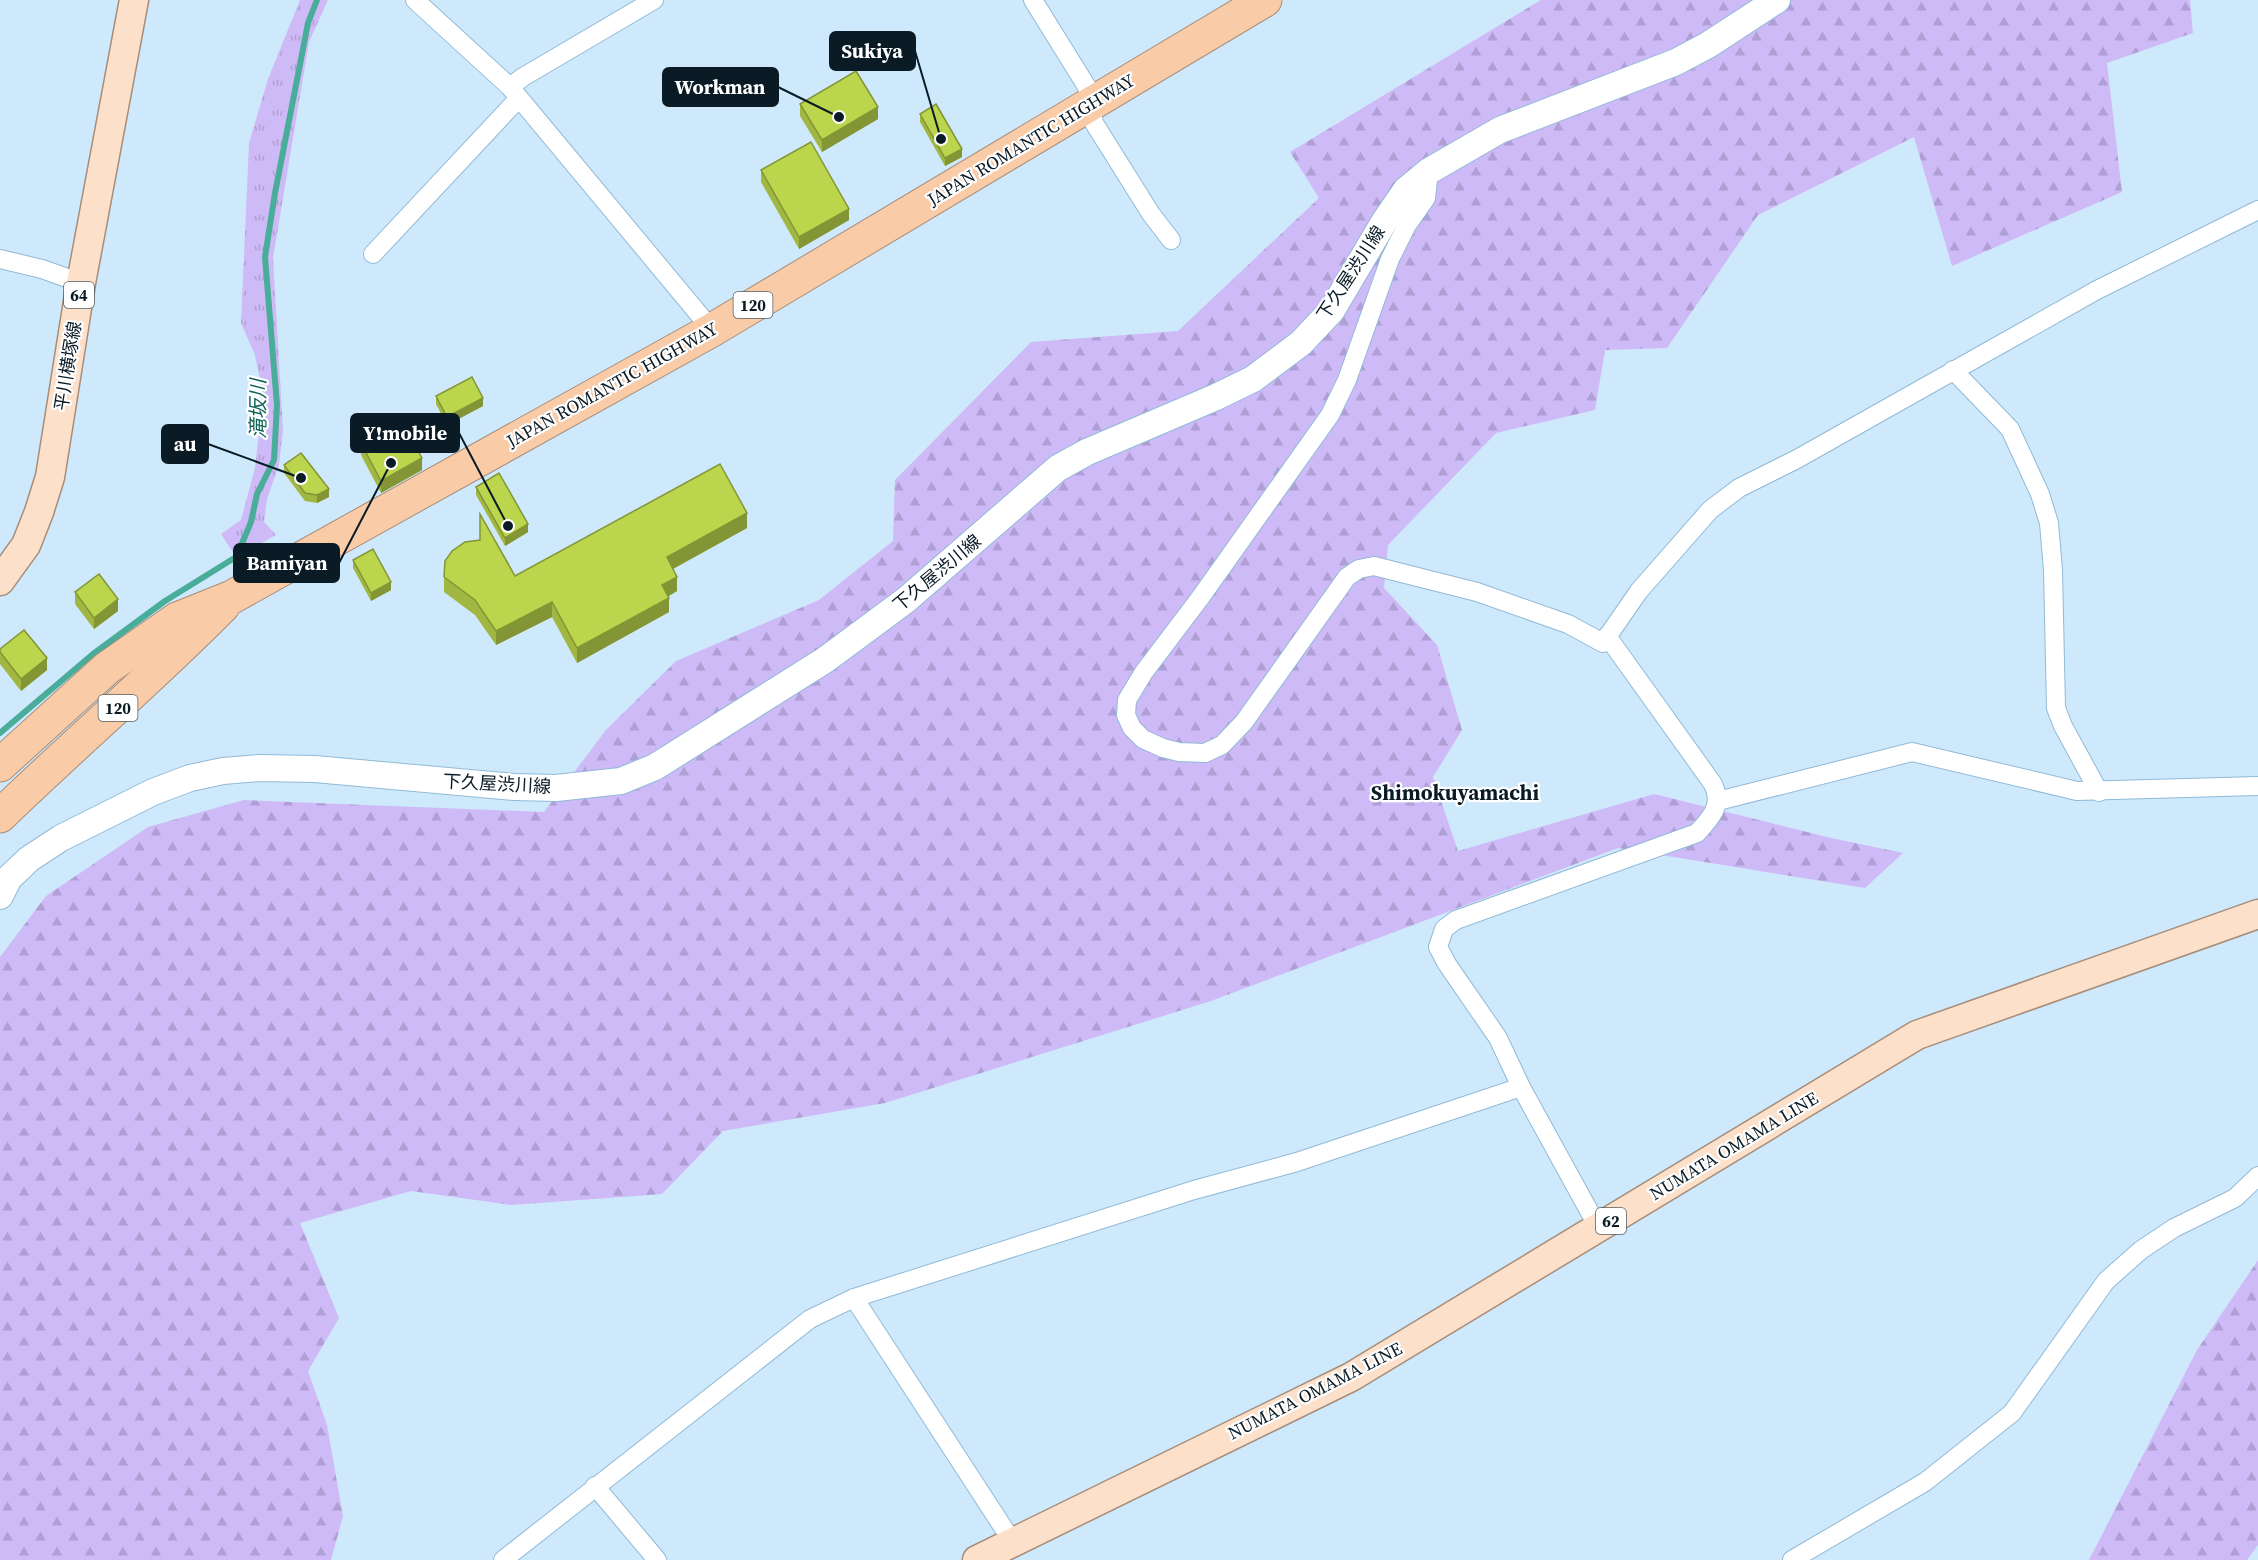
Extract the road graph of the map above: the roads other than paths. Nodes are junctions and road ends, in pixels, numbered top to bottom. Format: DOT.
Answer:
graph roads {
  1 [pos="134,0"];
  2 [pos="415,0"];
  3 [pos="654,0"];
  4 [pos="1033,0"];
  5 [pos="1266,0"];
  6 [pos="1778,0"];
  7 [pos="514,93"];
  8 [pos="1092,104"];
  9 [pos="1429,171"];
  10 [pos="2258,210"];
  11 [pos="1171,240"];
  12 [pos="373,254"];
  13 [pos="0,258"];
  14 [pos="81,283"];
  15 [pos="712,330"];
  16 [pos="1953,370"];
  17 [pos="0,581"];
  18 [pos="232,597"];
  19 [pos="1607,636"];
  20 [pos="0,765"];
  21 [pos="2258,786"];
  22 [pos="2099,792"];
  23 [pos="1718,801"];
  24 [pos="0,816"];
  25 [pos="0,896"];
  26 [pos="2258,914"];
  27 [pos="1521,1087"];
  28 [pos="2258,1176"];
  29 [pos="1599,1229"];
  30 [pos="854,1298"];
  31 [pos="595,1486"];
  32 [pos="1012,1541"];
  33 [pos="503,1560"];
  34 [pos="657,1560"];
  35 [pos="977,1560"];
  36 [pos="1792,1560"];
  1 -- 14 [label="main road, 平川横塚線 / 64"];
  2 -- 7 [label="street"];
  3 -- 7 [label="street"];
  4 -- 8 [label="street"];
  5 -- 8 [label="highway, JAPAN ROMANTIC HIGHWAY / 120"];
  6 -- 9 [label="main road, 下久屋渋川線"];
  7 -- 12 [label="street"];
  7 -- 15 [label="street"];
  8 -- 11 [label="street"];
  8 -- 15 [label="highway, JAPAN ROMANTIC HIGHWAY / 120"];
  9 -- 19 [label="street"];
  9 -- 25 [label="main road, 下久屋渋川線"];
  10 -- 16 [label="street"];
  13 -- 14 [label="street"];
  14 -- 17 [label="main road, 平川横塚線 / 64"];
  15 -- 18 [label="highway, JAPAN ROMANTIC HIGHWAY / 120"];
  16 -- 19 [label="street"];
  16 -- 22 [label="street"];
  18 -- 20 [label="highway, JAPAN ROMANTIC HIGHWAY / 120"];
  18 -- 24 [label="highway, JAPAN ROMANTIC HIGHWAY / 120"];
  19 -- 23 [label="street"];
  21 -- 22 [label="street"];
  22 -- 23 [label="street"];
  23 -- 27 [label="street"];
  26 -- 29 [label="main road, NUMATA OMAMA LINE / 62"];
  27 -- 29 [label="street"];
  27 -- 30 [label="street"];
  28 -- 36 [label="street"];
  29 -- 32 [label="main road, NUMATA OMAMA LINE / 62"];
  30 -- 31 [label="street"];
  30 -- 32 [label="street"];
  31 -- 33 [label="street"];
  31 -- 34 [label="street"];
  32 -- 35 [label="main road, NUMATA OMAMA LINE / 62"];
}
